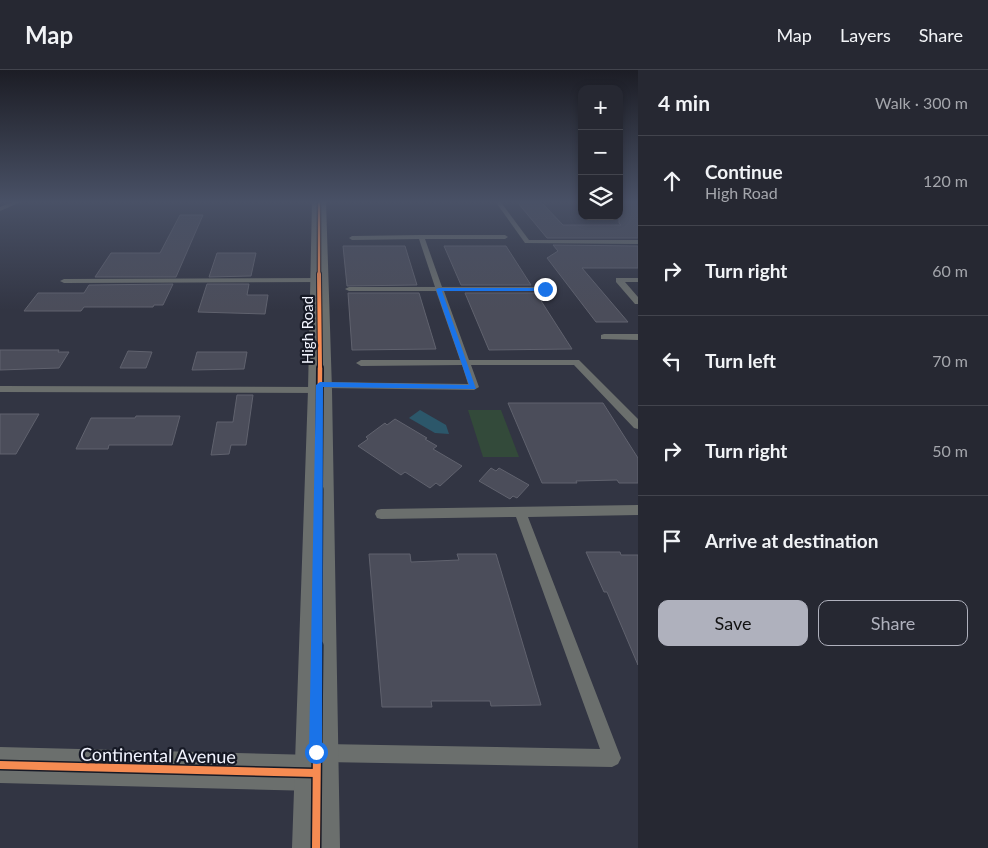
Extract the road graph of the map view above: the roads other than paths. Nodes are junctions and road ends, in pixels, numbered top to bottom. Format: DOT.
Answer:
graph roads {
  1 [pos="319,237"];
  2 [pos="479,237"];
  3 [pos="523,237"];
  4 [pos="352,238"];
  5 [pos="421,238"];
  6 [pos="638,242"];
  7 [pos="64,280"];
  8 [pos="319,280"];
  9 [pos="638,280"];
  10 [pos="349,289"];
  11 [pos="439,289"];
  12 [pos="545,289"];
  13 [pos="638,302"];
  14 [pos="604,337"];
  15 [pos="638,337"];
  16 [pos="361,363"];
  17 [pos="465,363"];
  18 [pos="320,387"];
  19 [pos="0,389"];
  20 [pos="638,425"];
  21 [pos="638,510"];
  22 [pos="520,512"];
  23 [pos="381,514"];
  24 [pos="316,763"];
  25 [pos="0,765"];
  26 [pos="316,848"];
  1 -- 8 [label="street, High Road"];
  2 -- 5 [label="lane"];
  3 -- 6 [label="lane"];
  4 -- 5 [label="lane"];
  5 -- 11 [label="lane"];
  7 -- 8 [label="lane"];
  8 -- 18 [label="street, High Road"];
  9 -- 13 [label="lane"];
  10 -- 11 [label="lane"];
  11 -- 12 [label="lane"];
  11 -- 17 [label="lane"];
  14 -- 15 [label="lane"];
  16 -- 17 [label="lane"];
  17 -- 18 [label="lane"];
  17 -- 20 [label="lane"];
  18 -- 19 [label="lane"];
  18 -- 24 [label="street, High Road"];
  21 -- 22 [label="lane"];
  22 -- 23 [label="lane"];
  22 -- 24 [label="lane"];
  24 -- 25 [label="street, Continental Avenue"];
  24 -- 26 [label="street, High Road"];
}
